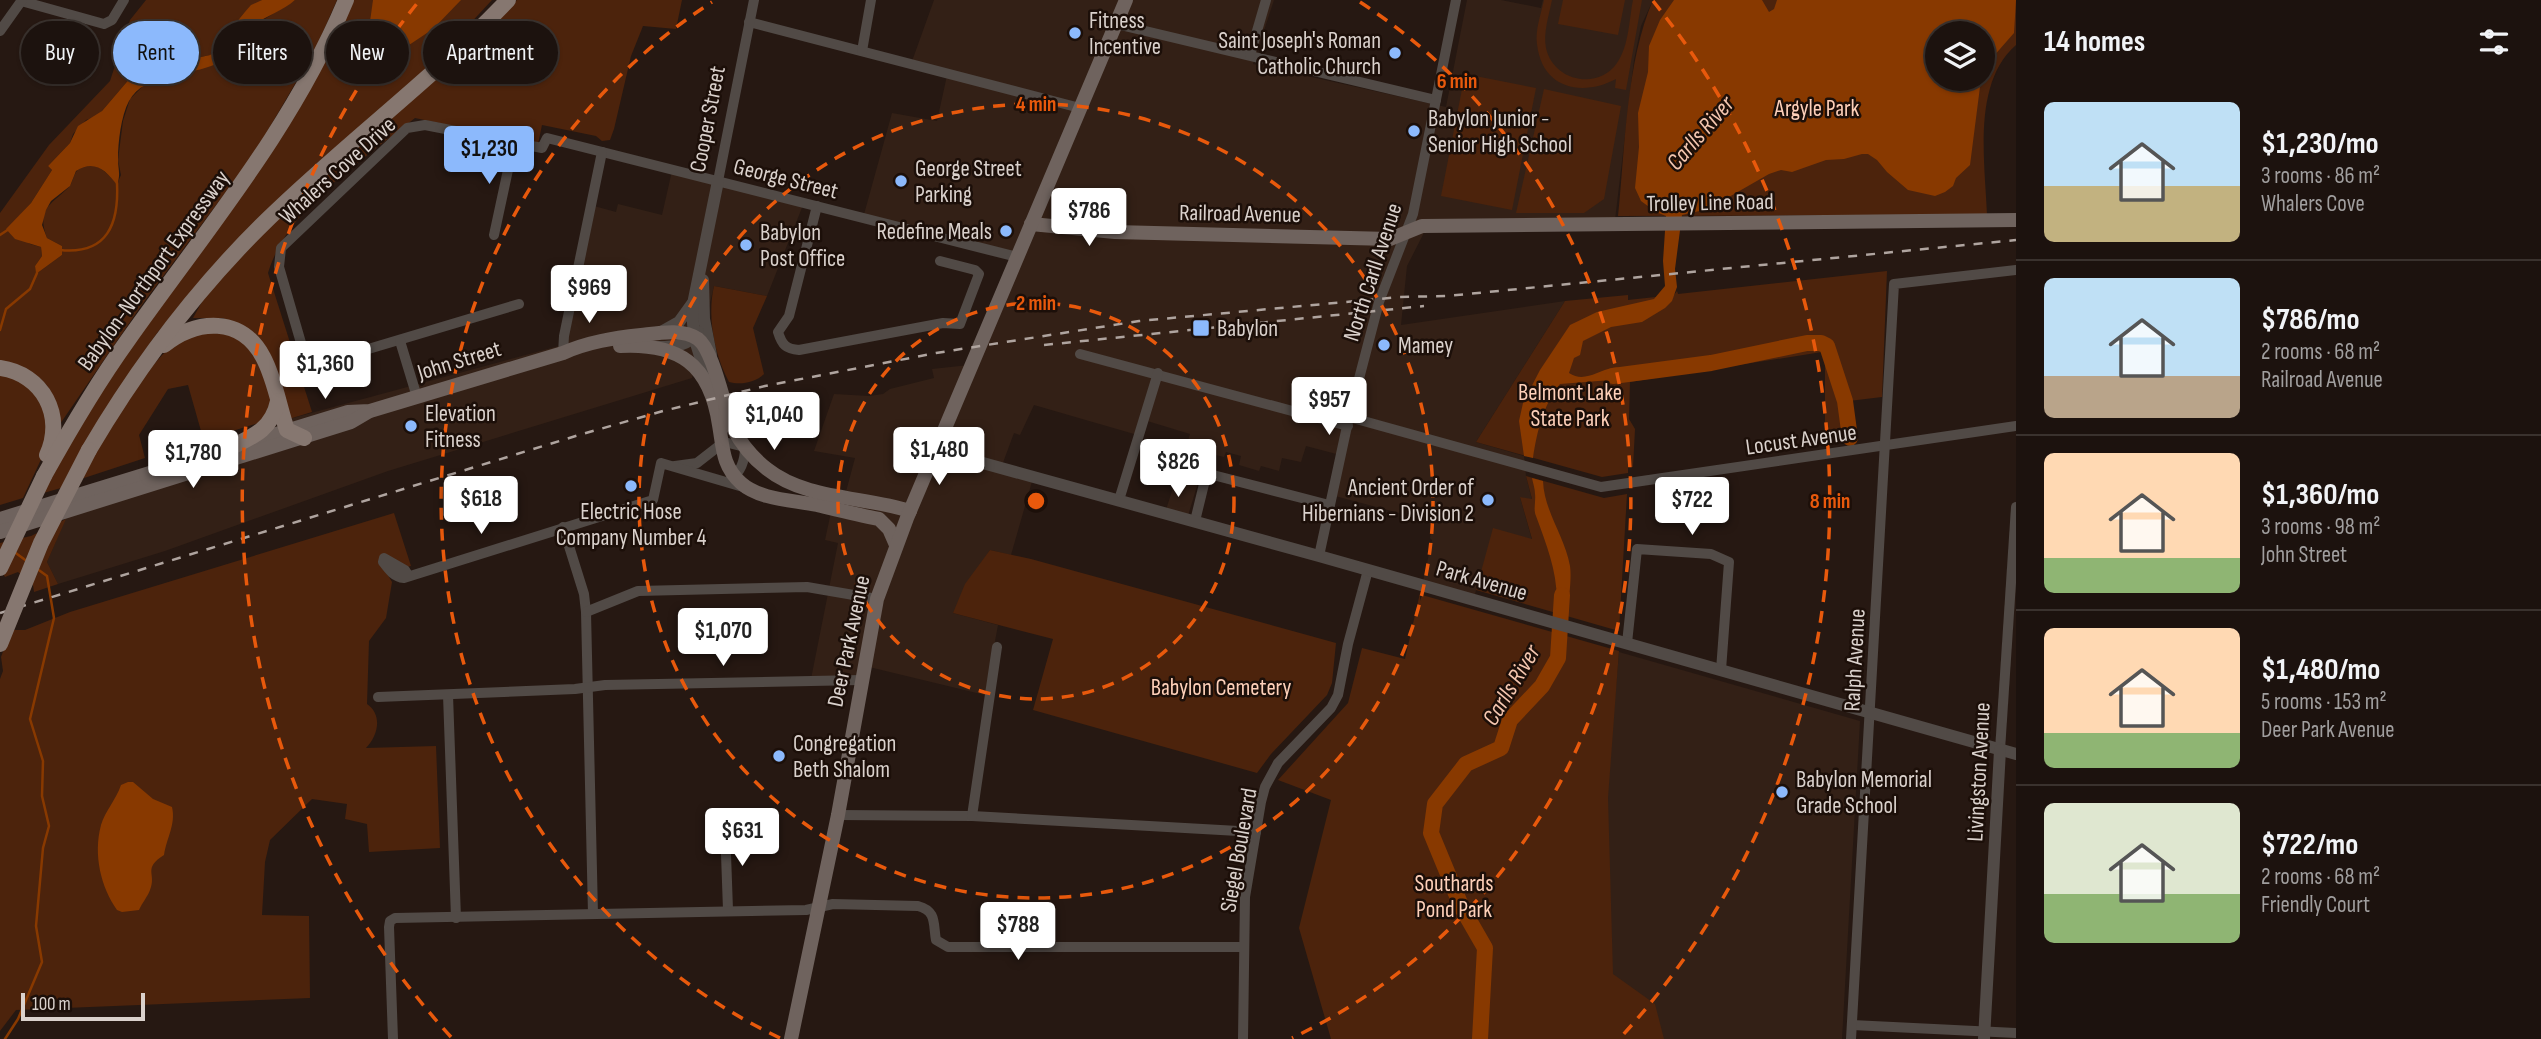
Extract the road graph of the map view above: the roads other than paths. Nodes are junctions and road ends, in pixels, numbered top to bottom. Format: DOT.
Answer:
graph roads {
  1 [pos="124,0"];
  2 [pos="346,0"];
  3 [pos="501,0"];
  4 [pos="508,0"];
  5 [pos="754,0"];
  6 [pos="871,0"];
  7 [pos="1126,0"];
  8 [pos="1266,0"];
  9 [pos="1456,0"];
  10 [pos="22,1"];
  11 [pos="4,17"];
  12 [pos="482,21"];
  13 [pos="486,21"];
  14 [pos="749,22"];
  15 [pos="1116,24"];
  16 [pos="0,31"];
  17 [pos="862,51"];
  18 [pos="1250,55"];
  19 [pos="423,79"];
  20 [pos="1436,100"];
  21 [pos="1080,108"];
  22 [pos="547,138"];
  23 [pos="513,142"];
  24 [pos="603,152"];
  25 [pos="718,181"];
  26 [pos="817,206"];
  27 [pos="2016,220"];
  28 [pos="1031,224"];
  29 [pos="1406,233"];
  30 [pos="494,235"];
  31 [pos="705,247"];
  32 [pos="1017,257"];
  33 [pos="940,261"];
  34 [pos="2016,270"];
  35 [pos="693,303"];
  36 [pos="519,304"];
  37 [pos="704,319"];
  38 [pos="694,337"];
  39 [pos="657,340"];
  40 [pos="400,341"];
  41 [pos="563,353"];
  42 [pos="1080,354"];
  43 [pos="149,358"];
  44 [pos="0,368"];
  45 [pos="714,369"];
  46 [pos="1157,373"];
  47 [pos="709,389"];
  48 [pos="417,397"];
  49 [pos="278,401"];
  50 [pos="370,411"];
  51 [pos="1348,421"];
  52 [pos="2016,426"];
  53 [pos="288,430"];
  54 [pos="304,438"];
  55 [pos="721,444"];
  56 [pos="1885,446"];
  57 [pos="745,447"];
  58 [pos="228,449"];
  59 [pos="936,450"];
  60 [pos="675,466"];
  61 [pos="40,477"];
  62 [pos="730,479"];
  63 [pos="1119,500"];
  64 [pos="1329,505"];
  65 [pos="819,506"];
  66 [pos="2016,508"];
  67 [pos="908,515"];
  68 [pos="0,519"];
  69 [pos="1195,521"];
  70 [pos="563,527"];
  71 [pos="0,532"];
  72 [pos="896,545"];
  73 [pos="1319,555"];
  74 [pos="0,568"];
  75 [pos="1368,570"];
  76 [pos="408,575"];
  77 [pos="877,598"];
  78 [pos="586,612"];
  79 [pos="1627,643"];
  80 [pos="0,644"];
  81 [pos="997,648"];
  82 [pos="1721,670"];
  83 [pos="861,680"];
  84 [pos="589,688"];
  85 [pos="448,695"];
  86 [pos="378,697"];
  87 [pos="1871,713"];
  88 [pos="2000,750"];
  89 [pos="2016,754"];
  90 [pos="838,815"];
  91 [pos="972,816"];
  92 [pos="725,826"];
  93 [pos="1256,832"];
  94 [pos="817,908"];
  95 [pos="728,910"];
  96 [pos="593,914"];
  97 [pos="456,918"];
  98 [pos="1244,947"];
  99 [pos="1852,1025"];
  100 [pos="2016,1033"];
  101 [pos="1984,1035"];
  102 [pos="393,1039"];
  103 [pos="791,1039"];
  104 [pos="1242,1039"];
  105 [pos="1851,1039"];
  1 -- 10 [label="street"];
  2 -- 61 [label="main road, Babylon-Northport Expressway"];
  3 -- 12 [label="main road"];
  4 -- 13 [label="main road"];
  5 -- 14 [label="street, Cooper Street"];
  6 -- 17 [label="street"];
  7 -- 15 [label="main road, Deer Park Avenue"];
  8 -- 18 [label="street"];
  9 -- 20 [label="street, North Carll Avenue"];
  10 -- 11 [label="street"];
  11 -- 16 [label="street"];
  14 -- 17 [label="street"];
  14 -- 25 [label="street, Cooper Street"];
  15 -- 18 [label="street"];
  15 -- 21 [label="main road, Deer Park Avenue"];
  17 -- 21 [label="street"];
  18 -- 20 [label="street"];
  19 -- 43 [label="main road, Babylon-Northport Expressway"];
  20 -- 29 [label="street, North Carll Avenue"];
  21 -- 28 [label="main road, Deer Park Avenue"];
  22 -- 23 [label="street, Whalers Cove Drive"];
  22 -- 24 [label="street, George Street"];
  23 -- 30 [label="street"];
  23 -- 40 [label="street, Whalers Cove Drive"];
  24 -- 25 [label="street, George Street"];
  24 -- 41 [label="street"];
  25 -- 26 [label="street, George Street"];
  25 -- 31 [label="street, Cooper Street"];
  26 -- 32 [label="street, George Street"];
  26 -- 33 [label="street"];
  27 -- 29 [label="main road, Trolley Line Road"];
  28 -- 29 [label="main road, Railroad Avenue"];
  28 -- 32 [label="main road, Deer Park Avenue"];
  29 -- 51 [label="street, North Carll Avenue"];
  31 -- 35 [label="street, Cooper Street"];
  31 -- 37 [label="street, Cooper Street"];
  32 -- 59 [label="main road, Deer Park Avenue"];
  34 -- 56 [label="street, Ralph Avenue"];
  35 -- 38 [label="street, Cooper Street"];
  35 -- 39 [label="street"];
  36 -- 40 [label="street, Whalers Cove Drive"];
  37 -- 38 [label="street"];
  37 -- 45 [label="street, Cooper Street"];
  38 -- 39 [label="main road, John Street"];
  38 -- 45 [label="main road"];
  38 -- 47 [label="street, Cooper Street"];
  39 -- 41 [label="main road, John Street"];
  39 -- 47 [label="main road, John Street"];
  40 -- 48 [label="street"];
  41 -- 48 [label="main road, John Street"];
  42 -- 46 [label="street, Locust Avenue"];
  43 -- 49 [label="main road"];
  43 -- 80 [label="main road, Babylon-Northport Expressway, bridge"];
  44 -- 61 [label="main road"];
  45 -- 57 [label="main road"];
  46 -- 51 [label="street, Locust Avenue"];
  46 -- 63 [label="street"];
  47 -- 55 [label="main road, Cooper Street"];
  48 -- 50 [label="main road, John Street"];
  49 -- 53 [label="main road"];
  49 -- 58 [label="main road"];
  50 -- 53 [label="main road, John Street"];
  50 -- 54 [label="main road, John Street"];
  51 -- 56 [label="street, Locust Avenue"];
  51 -- 64 [label="street, North Carll Avenue"];
  52 -- 56 [label="street, Locust Avenue"];
  53 -- 54 [label="main road"];
  53 -- 58 [label="main road, John Street"];
  54 -- 71 [label="main road, John Street"];
  55 -- 57 [label="street"];
  55 -- 60 [label="street"];
  55 -- 62 [label="main road, Cooper Street"];
  56 -- 87 [label="street, Ralph Avenue"];
  57 -- 62 [label="street"];
  57 -- 67 [label="main road"];
  58 -- 68 [label="main road, John Street"];
  59 -- 63 [label="street, Park Avenue"];
  59 -- 67 [label="main road, Deer Park Avenue"];
  60 -- 62 [label="street"];
  60 -- 70 [label="street"];
  61 -- 74 [label="main road, Babylon-Northport Expressway, bridge"];
  62 -- 65 [label="main road, Cooper Street"];
  63 -- 69 [label="street, Park Avenue"];
  64 -- 69 [label="street"];
  64 -- 73 [label="street, North Carll Avenue"];
  65 -- 67 [label="main road"];
  65 -- 72 [label="main road"];
  66 -- 88 [label="street, Livingston Avenue"];
  67 -- 72 [label="main road, Deer Park Avenue"];
  69 -- 73 [label="street, Park Avenue"];
  70 -- 76 [label="street"];
  70 -- 78 [label="street"];
  72 -- 77 [label="main road, Deer Park Avenue"];
  73 -- 75 [label="street, Park Avenue"];
  75 -- 79 [label="street, Park Avenue"];
  75 -- 93 [label="street, Siegel Boulevard"];
  77 -- 78 [label="street"];
  77 -- 83 [label="main road, Deer Park Avenue"];
  78 -- 84 [label="street"];
  79 -- 82 [label="street, Park Avenue"];
  79 -- 82 [label="street"];
  81 -- 91 [label="street"];
  82 -- 87 [label="street, Park Avenue"];
  83 -- 84 [label="street"];
  83 -- 90 [label="main road, Deer Park Avenue"];
  84 -- 85 [label="street"];
  84 -- 96 [label="street"];
  85 -- 86 [label="street"];
  85 -- 97 [label="street"];
  87 -- 88 [label="street, Park Avenue"];
  87 -- 99 [label="street, Ralph Avenue"];
  88 -- 89 [label="street, Park Avenue"];
  88 -- 101 [label="street, Livingston Avenue"];
  90 -- 91 [label="street"];
  90 -- 94 [label="main road, Deer Park Avenue"];
  91 -- 93 [label="street"];
  92 -- 95 [label="street"];
  93 -- 98 [label="street, Siegel Boulevard"];
  94 -- 95 [label="street"];
  94 -- 98 [label="street"];
  94 -- 103 [label="main road, Deer Park Avenue"];
  95 -- 96 [label="street"];
  96 -- 97 [label="street"];
  97 -- 102 [label="street"];
  98 -- 104 [label="street, Siegel Boulevard"];
  99 -- 101 [label="street"];
  99 -- 105 [label="street, Ralph Avenue"];
  100 -- 101 [label="street"];
}
